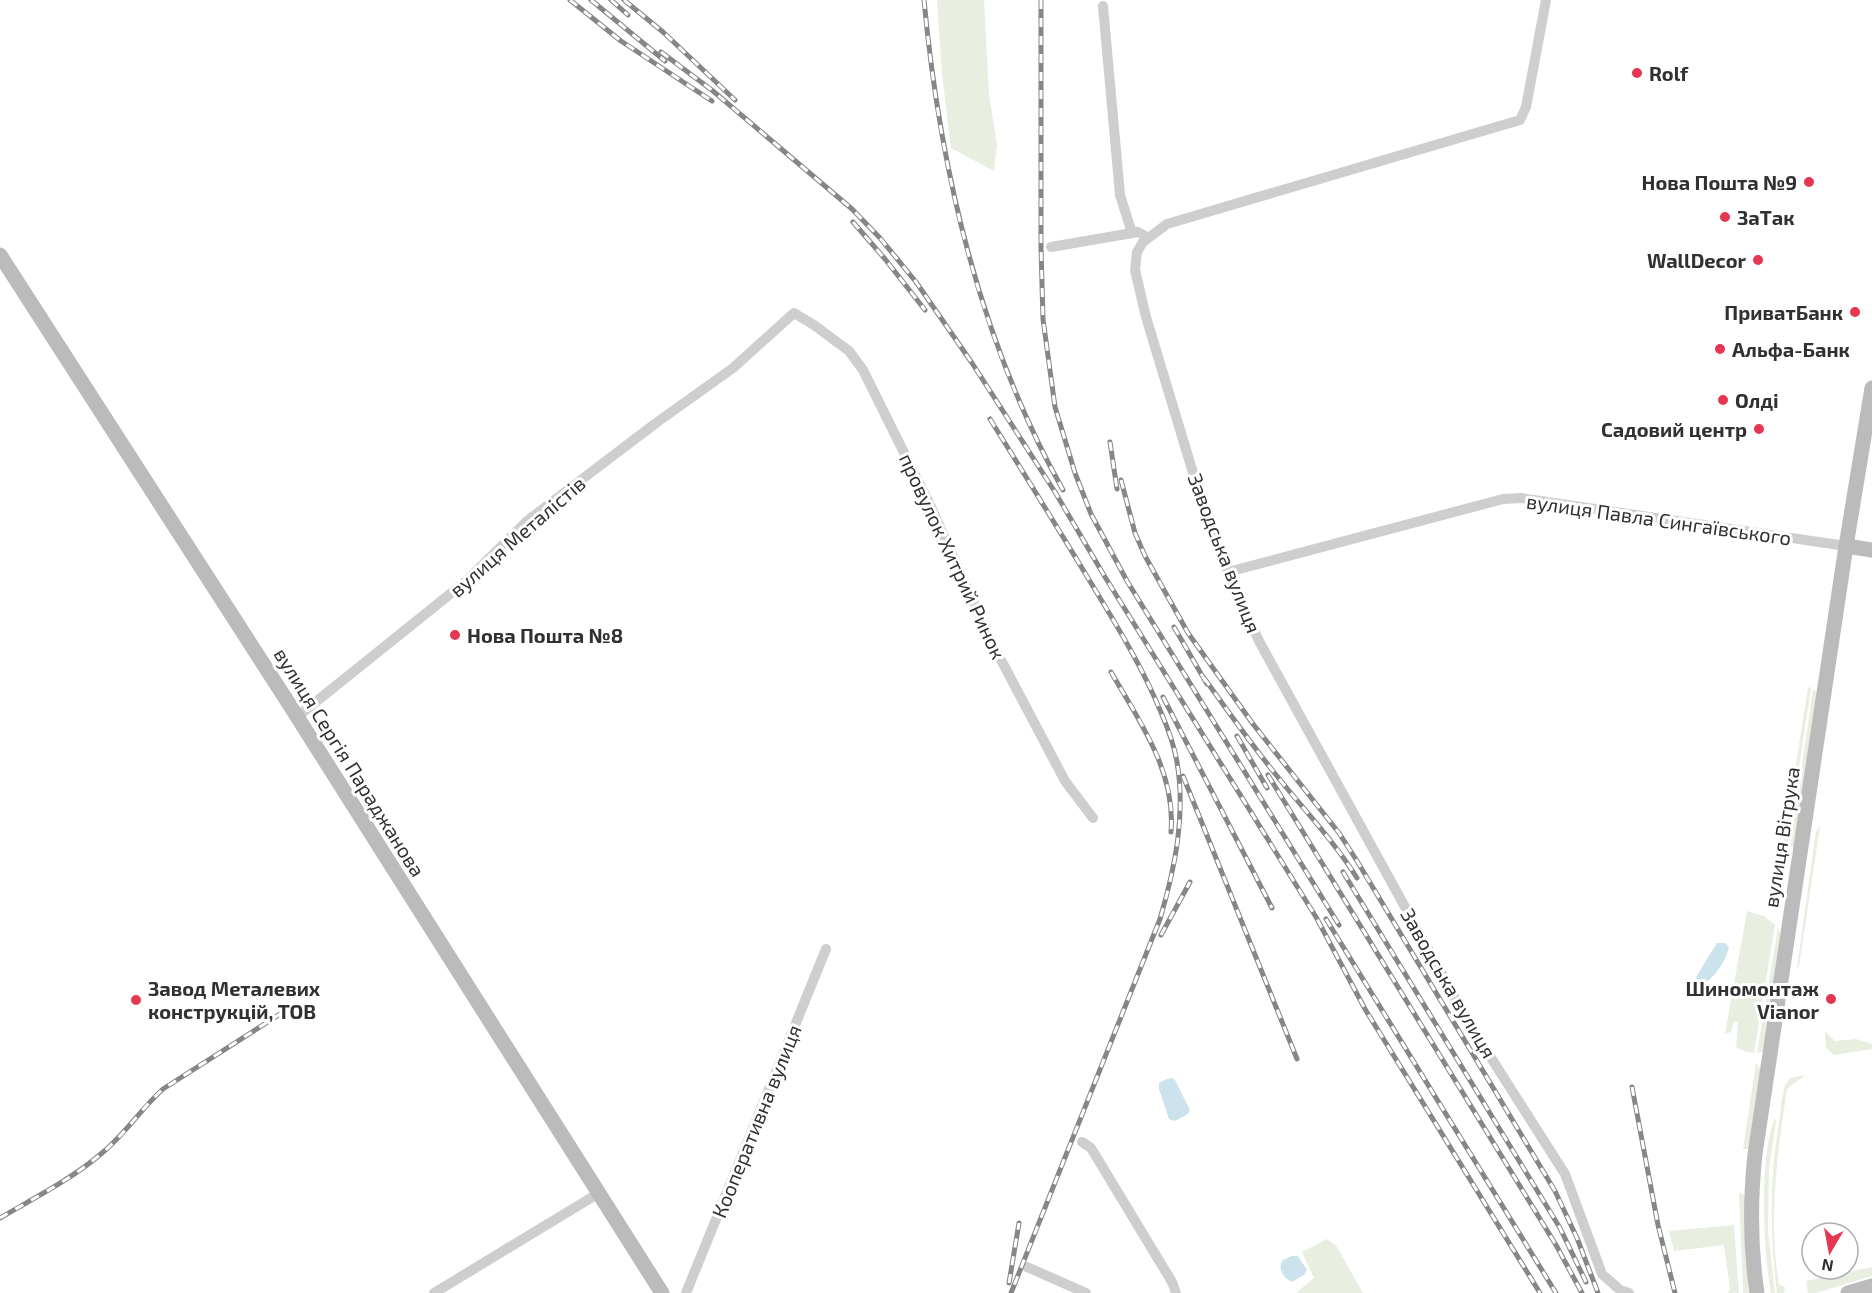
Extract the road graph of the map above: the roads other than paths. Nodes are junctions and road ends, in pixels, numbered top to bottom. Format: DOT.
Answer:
graph roads {
  1 [pos="1546,0"];
  2 [pos="1103,6"];
  3 [pos="1132,233"];
  4 [pos="1147,237"];
  5 [pos="1051,247"];
  6 [pos="0,255"];
  7 [pos="794,313"];
  8 [pos="1872,388"];
  9 [pos="1872,425"];
  10 [pos="1850,547"];
  11 [pos="1872,550"];
  12 [pos="1228,572"];
  13 [pos="297,717"];
  14 [pos="1093,818"];
  15 [pos="826,949"];
  16 [pos="1082,1142"];
  17 [pos="599,1193"];
  18 [pos="1027,1267"];
  19 [pos="1872,1286"];
  20 [pos="434,1293"];
  21 [pos="662,1293"];
  22 [pos="686,1293"];
  23 [pos="1086,1293"];
  24 [pos="1176,1293"];
  25 [pos="1629,1293"];
  26 [pos="1757,1293"];
  27 [pos="1765,1293"];
  28 [pos="1848,1293"];
  1 -- 4 [label="street"];
  2 -- 3 [label="street"];
  3 -- 4 [label="street"];
  3 -- 5 [label="street"];
  4 -- 12 [label="street, Заводська вулиця"];
  6 -- 13 [label="main road, вулиця Сергія Параджанова"];
  7 -- 13 [label="street, вулиця Металістів"];
  7 -- 14 [label="street, провулок Хитрий Ринок"];
  8 -- 10 [label="main road, вулиця Вітрука"];
  9 -- 10 [label="main road, вулиця Вітрука"];
  10 -- 11 [label="main road"];
  10 -- 12 [label="street, вулиця Павла Сингаївського"];
  10 -- 26 [label="main road, вулиця Вітрука"];
  10 -- 27 [label="main road, вулиця Вітрука"];
  12 -- 25 [label="street, Заводська вулиця"];
  13 -- 17 [label="main road, вулиця Сергія Параджанова"];
  15 -- 22 [label="street, Кооперативна вулиця"];
  16 -- 24 [label="street"];
  17 -- 20 [label="street"];
  17 -- 21 [label="main road, вулиця Сергія Параджанова"];
  18 -- 23 [label="street"];
  19 -- 28 [label="main road"];
}
